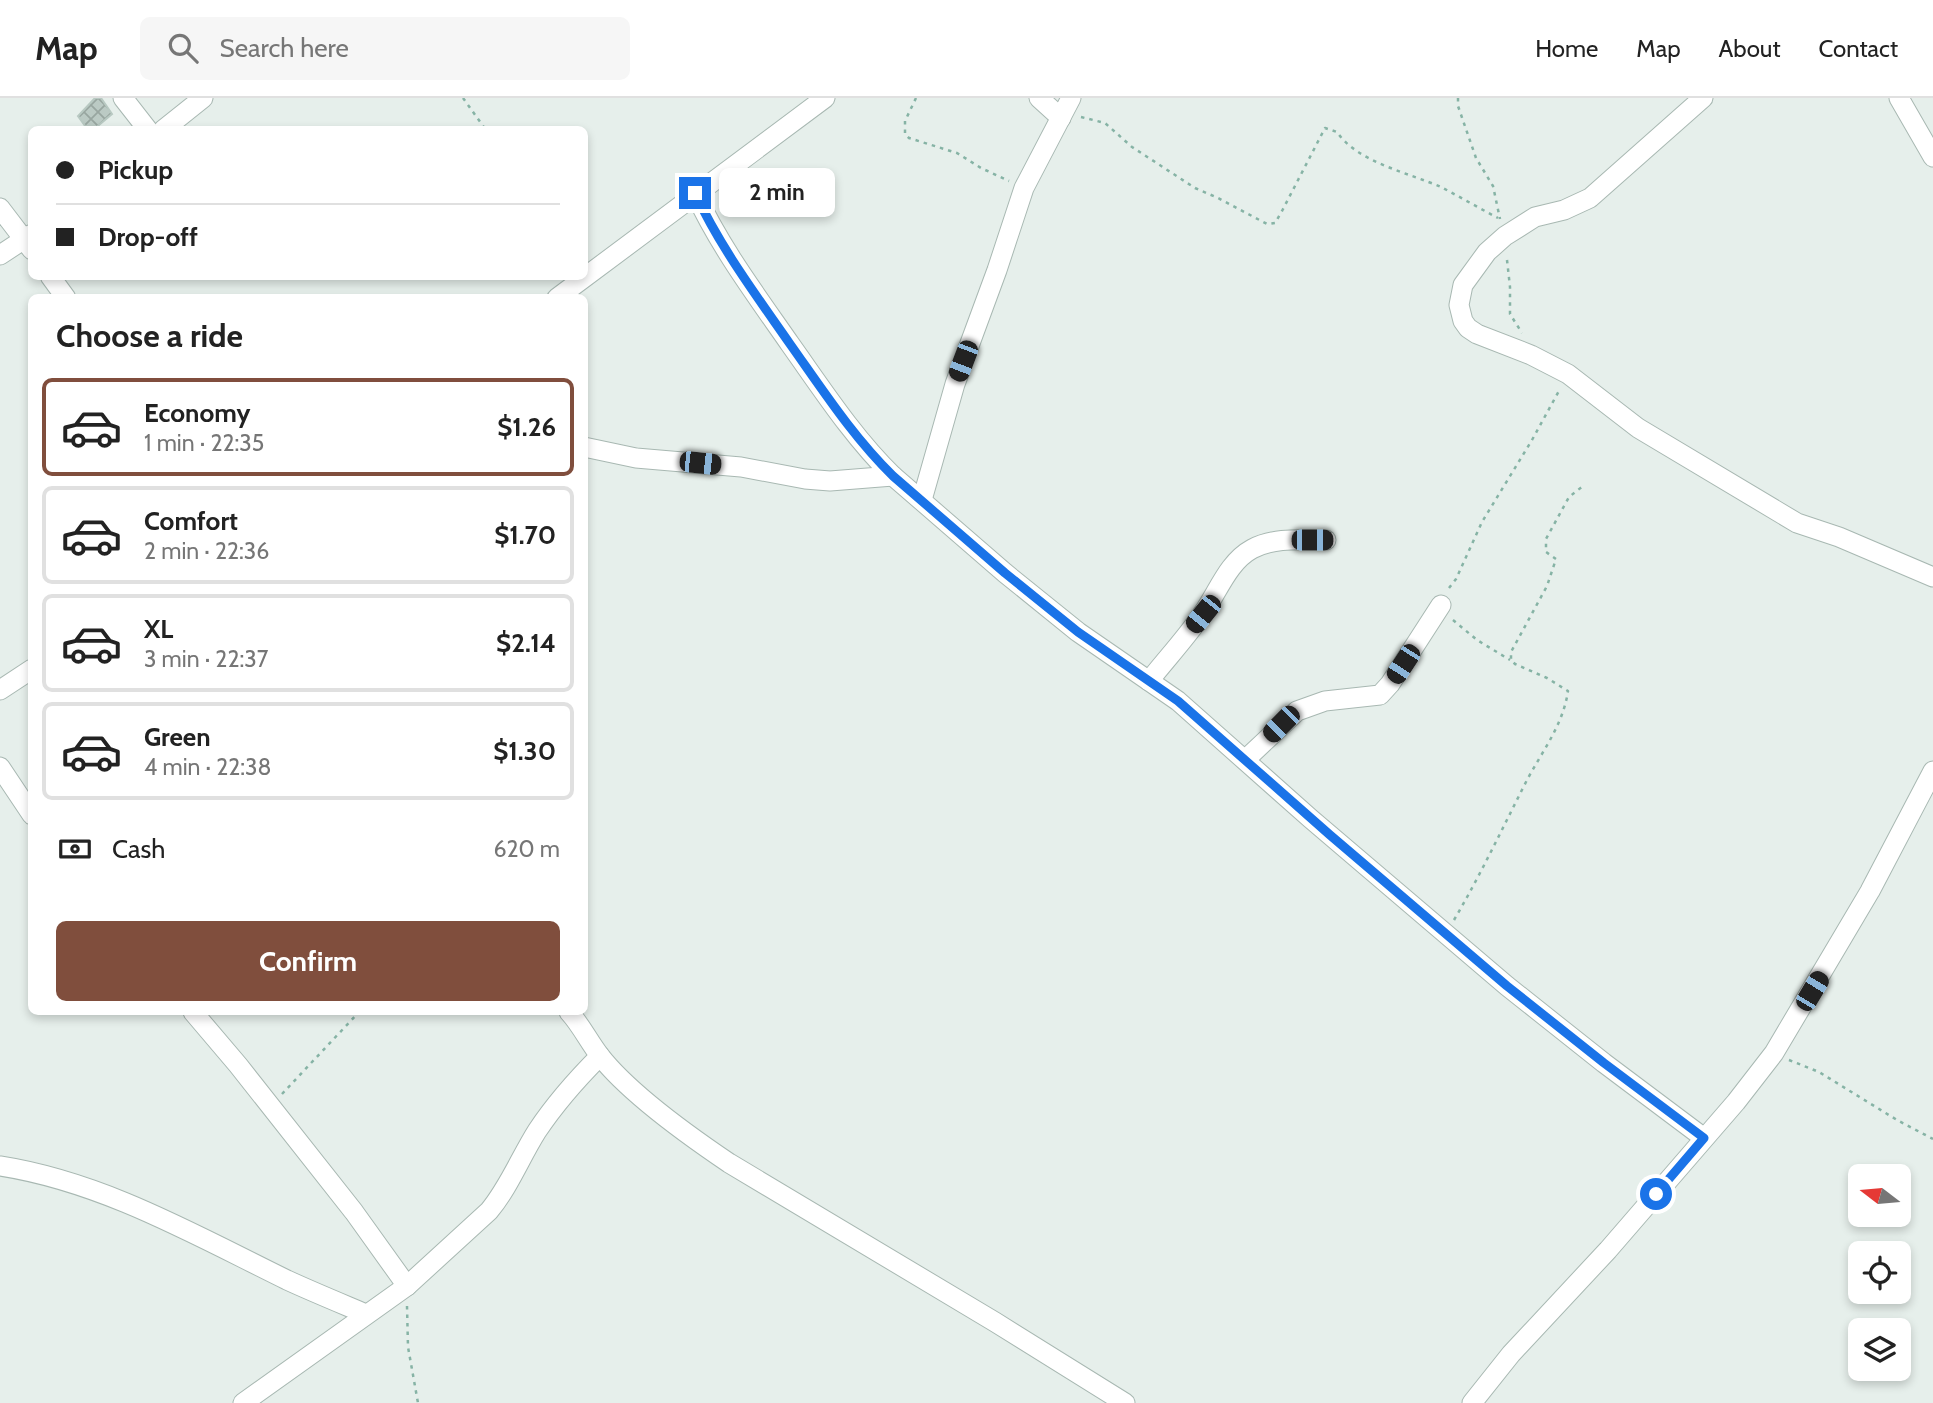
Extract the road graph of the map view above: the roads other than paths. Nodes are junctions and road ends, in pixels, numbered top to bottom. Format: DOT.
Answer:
graph roads {
  1 [pos="123,98"];
  2 [pos="203,98"];
  3 [pos="1039,98"];
  4 [pos="1071,98"];
  5 [pos="1703,98"];
  6 [pos="1899,98"];
  7 [pos="823,99"];
  8 [pos="1061,118"];
  9 [pos="145,126"];
  10 [pos="168,126"];
  11 [pos="1933,157"];
  12 [pos="695,193"];
  13 [pos="0,208"];
  14 [pos="28,240"];
  15 [pos="28,241"];
  16 [pos="0,255"];
  17 [pos="588,274"];
  18 [pos="581,280"];
  19 [pos="562,294"];
  20 [pos="588,448"];
  21 [pos="893,476"];
  22 [pos="922,500"];
  23 [pos="1326,540"];
  24 [pos="1933,577"];
  25 [pos="1441,605"];
  26 [pos="28,672"];
  27 [pos="1149,681"];
  28 [pos="0,690"];
  29 [pos="1245,760"];
  30 [pos="0,767"];
  31 [pos="1933,771"];
  32 [pos="28,809"];
  33 [pos="195,1015"];
  34 [pos="571,1015"];
  35 [pos="600,1056"];
  36 [pos="1704,1138"];
  37 [pos="0,1166"];
  38 [pos="407,1286"];
  39 [pos="366,1314"];
  40 [pos="243,1403"];
  41 [pos="1125,1403"];
  42 [pos="1472,1403"];
  1 -- 9 [label="street"];
  2 -- 10 [label="street"];
  3 -- 8 [label="street"];
  4 -- 8 [label="street"];
  5 -- 24 [label="street"];
  6 -- 11 [label="street"];
  7 -- 12 [label="street"];
  8 -- 22 [label="street"];
  12 -- 17 [label="street"];
  12 -- 21 [label="street"];
  13 -- 14 [label="street"];
  15 -- 16 [label="street"];
  18 -- 19 [label="street"];
  20 -- 21 [label="street"];
  21 -- 22 [label="street"];
  22 -- 27 [label="street"];
  23 -- 27 [label="street"];
  25 -- 29 [label="street"];
  26 -- 28 [label="street"];
  27 -- 29 [label="street"];
  29 -- 36 [label="street"];
  30 -- 32 [label="street"];
  31 -- 36 [label="street"];
  33 -- 38 [label="street"];
  34 -- 35 [label="street"];
  35 -- 38 [label="street"];
  35 -- 41 [label="street"];
  36 -- 42 [label="street"];
  37 -- 39 [label="street"];
  38 -- 39 [label="street"];
  39 -- 40 [label="street"];
}
